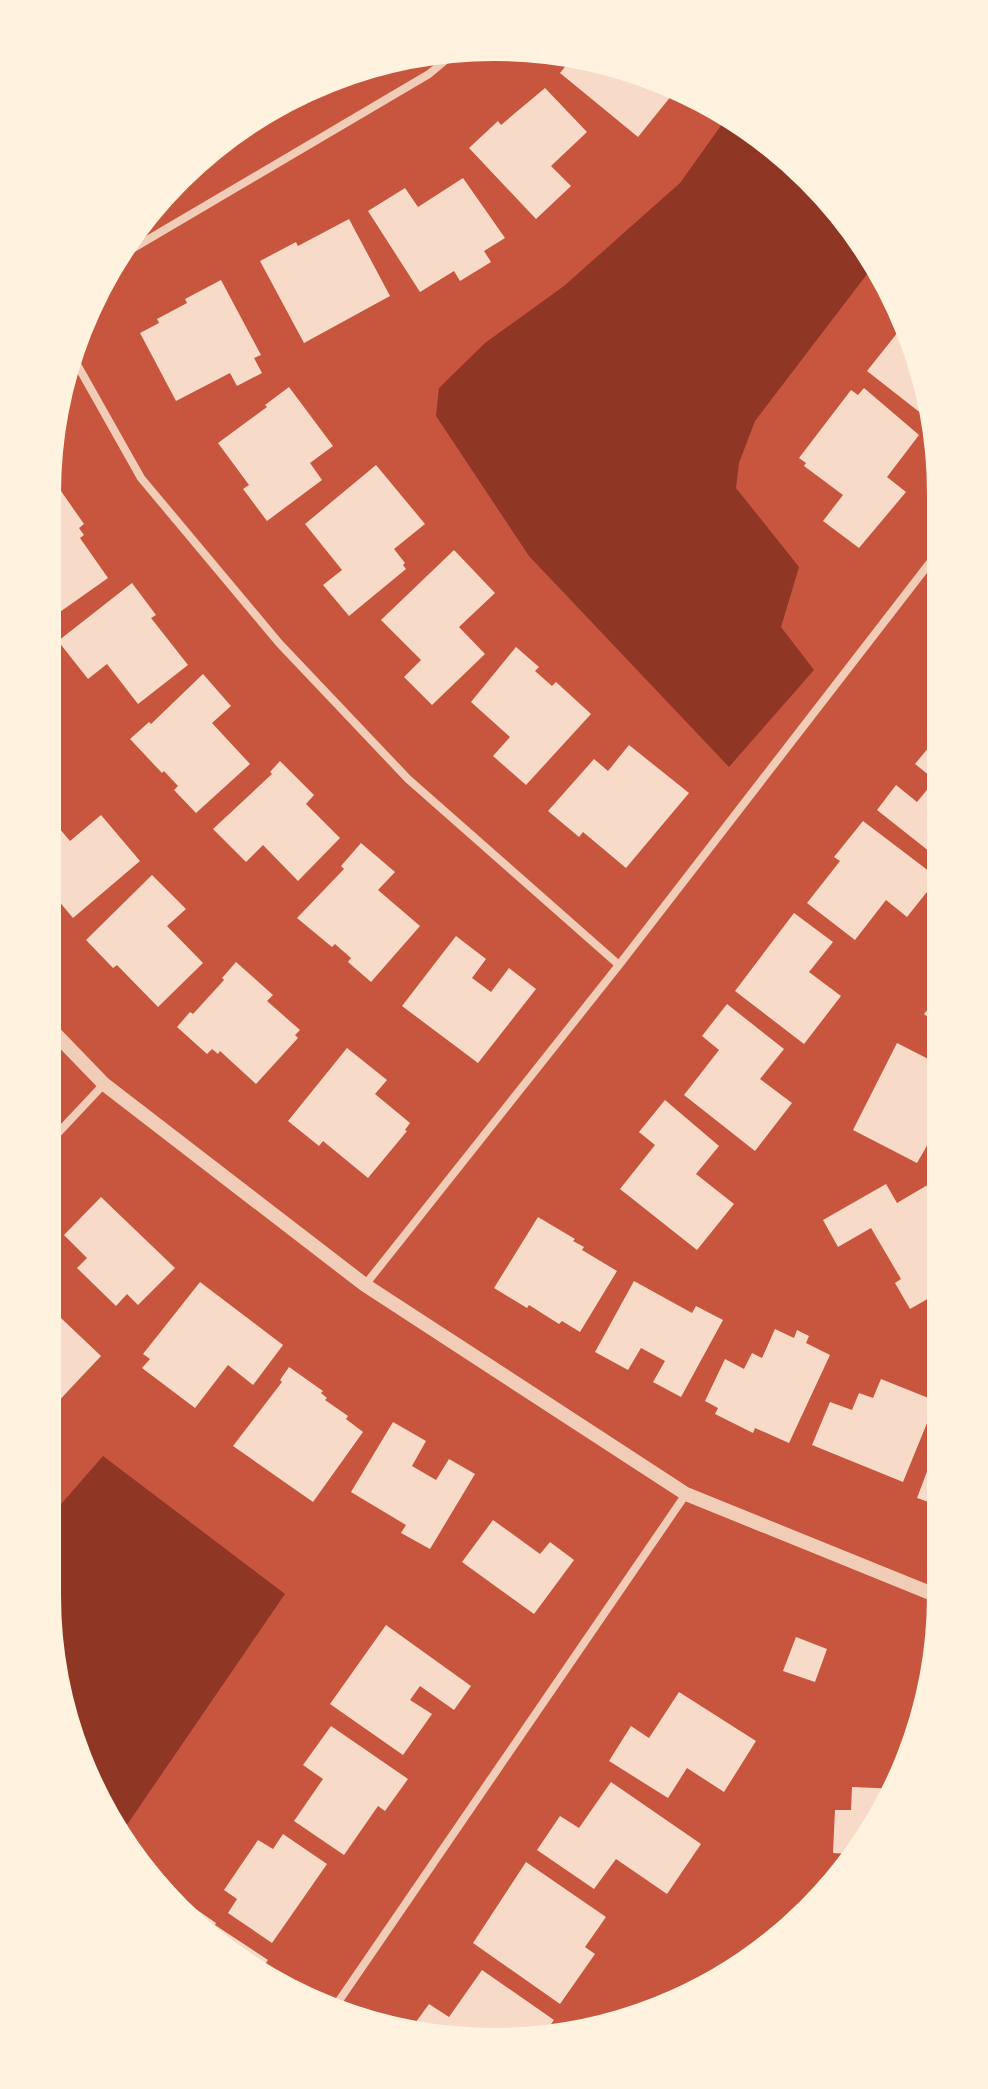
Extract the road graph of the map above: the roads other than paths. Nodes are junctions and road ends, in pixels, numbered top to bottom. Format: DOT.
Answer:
graph roads {
  1 [pos="447,59"];
  2 [pos="131,249"];
  3 [pos="76,363"];
  4 [pos="932,560"];
  5 [pos="619,965"];
  6 [pos="56,1034"];
  7 [pos="104,1084"];
  8 [pos="56,1135"];
  9 [pos="365,1285"];
  10 [pos="686,1494"];
  11 [pos="932,1594"];
  12 [pos="337,2004"];
  1 -- 2 [label="street"];
  3 -- 5 [label="street"];
  4 -- 5 [label="street"];
  5 -- 9 [label="street"];
  6 -- 7 [label="street"];
  7 -- 8 [label="street"];
  7 -- 9 [label="street"];
  9 -- 10 [label="street"];
  10 -- 11 [label="street"];
  10 -- 12 [label="street"];
}
